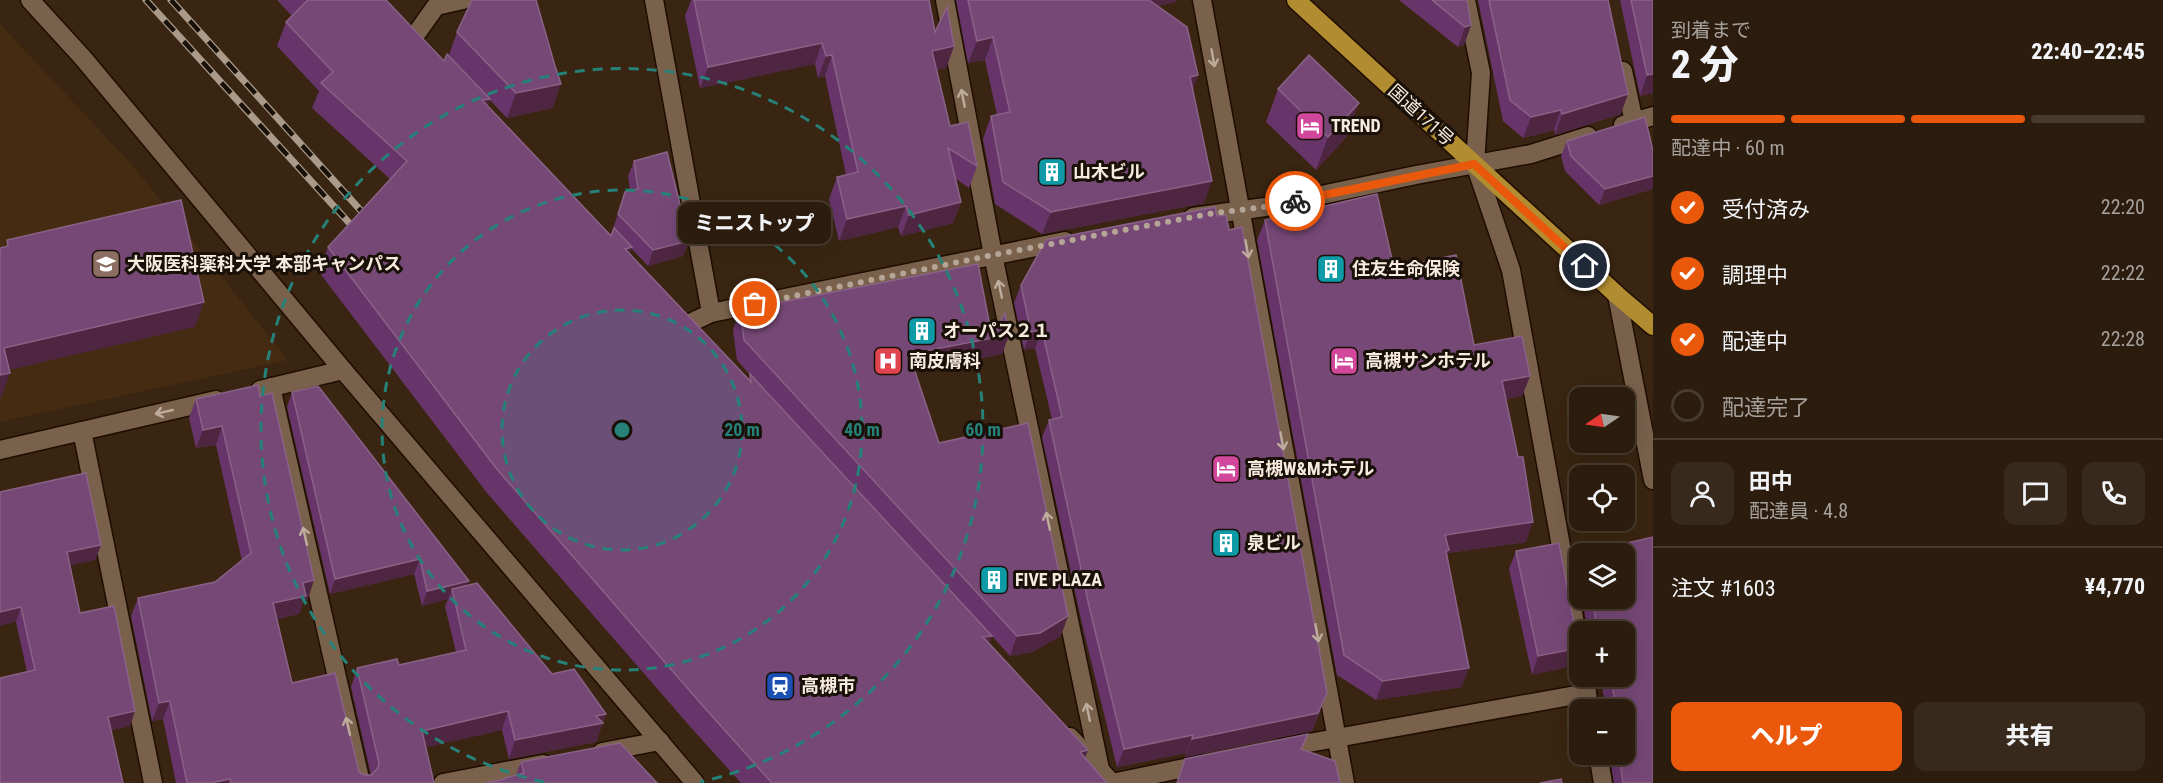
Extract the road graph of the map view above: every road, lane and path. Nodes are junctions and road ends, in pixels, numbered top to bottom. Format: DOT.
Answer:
graph roads {
  1 [pos="30,0"];
  2 [pos="463,0"];
  3 [pos="654,0"];
  4 [pos="945,0"];
  5 [pos="1202,0"];
  6 [pos="1296,0"];
  7 [pos="1466,0"];
  8 [pos="400,22"];
  9 [pos="414,37"];
  10 [pos="430,54"];
  11 [pos="1620,56"];
  12 [pos="1653,116"];
  13 [pos="1634,122"];
  14 [pos="1474,164"];
  15 [pos="1240,210"];
  16 [pos="1179,219"];
  17 [pos="1086,237"];
  18 [pos="993,255"];
  19 [pos="1617,295"];
  20 [pos="711,313"];
  21 [pos="1653,326"];
  22 [pos="705,341"];
  23 [pos="344,370"];
  24 [pos="271,387"];
  25 [pos="82,431"];
  26 [pos="0,450"];
  27 [pos="1653,480"];
  28 [pos="1575,621"];
  29 [pos="1587,693"];
  30 [pos="1059,726"];
  31 [pos="1336,737"];
  32 [pos="660,741"];
  33 [pos="1269,751"];
  34 [pos="588,755"];
  35 [pos="1224,760"];
  36 [pos="554,761"];
  37 [pos="1600,765"];
  38 [pos="1108,778"];
  39 [pos="153,783"];
  40 [pos="362,783"];
  41 [pos="442,783"];
  42 [pos="695,783"];
  43 [pos="1345,783"];
  44 [pos="1603,783"];
  1 -- 23 [label="street"];
  2 -- 9 [label="street"];
  3 -- 20 [label="street"];
  18 -- 4 [label="street, one-way"];
  5 -- 15 [label="street, one-way"];
  6 -- 14 [label="highway, 国道171号"];
  7 -- 14 [label="street"];
  8 -- 9 [label="street"];
  9 -- 10 [label="street"];
  11 -- 13 [label="street"];
  12 -- 13 [label="street"];
  13 -- 14 [label="street"];
  14 -- 15 [label="street"];
  14 -- 19 [label="highway, 国道171号"];
  14 -- 28 [label="street"];
  15 -- 16 [label="street"];
  15 -- 31 [label="street, one-way"];
  17 -- 18 [label="street"];
  18 -- 20 [label="street"];
  38 -- 18 [label="street, one-way"];
  19 -- 21 [label="highway, 国道171号"];
  19 -- 27 [label="street"];
  20 -- 22 [label="street"];
  23 -- 24 [label="street"];
  23 -- 32 [label="street"];
  24 -- 25 [label="street, one-way"];
  40 -- 24 [label="street, one-way"];
  25 -- 26 [label="street"];
  25 -- 39 [label="street"];
  29 -- 31 [label="street"];
  30 -- 38 [label="street"];
  31 -- 33 [label="street"];
  31 -- 43 [label="street"];
  32 -- 34 [label="street"];
  32 -- 42 [label="street"];
  35 -- 38 [label="street"];
  36 -- 41 [label="street"];
  37 -- 44 [label="street"];
}
